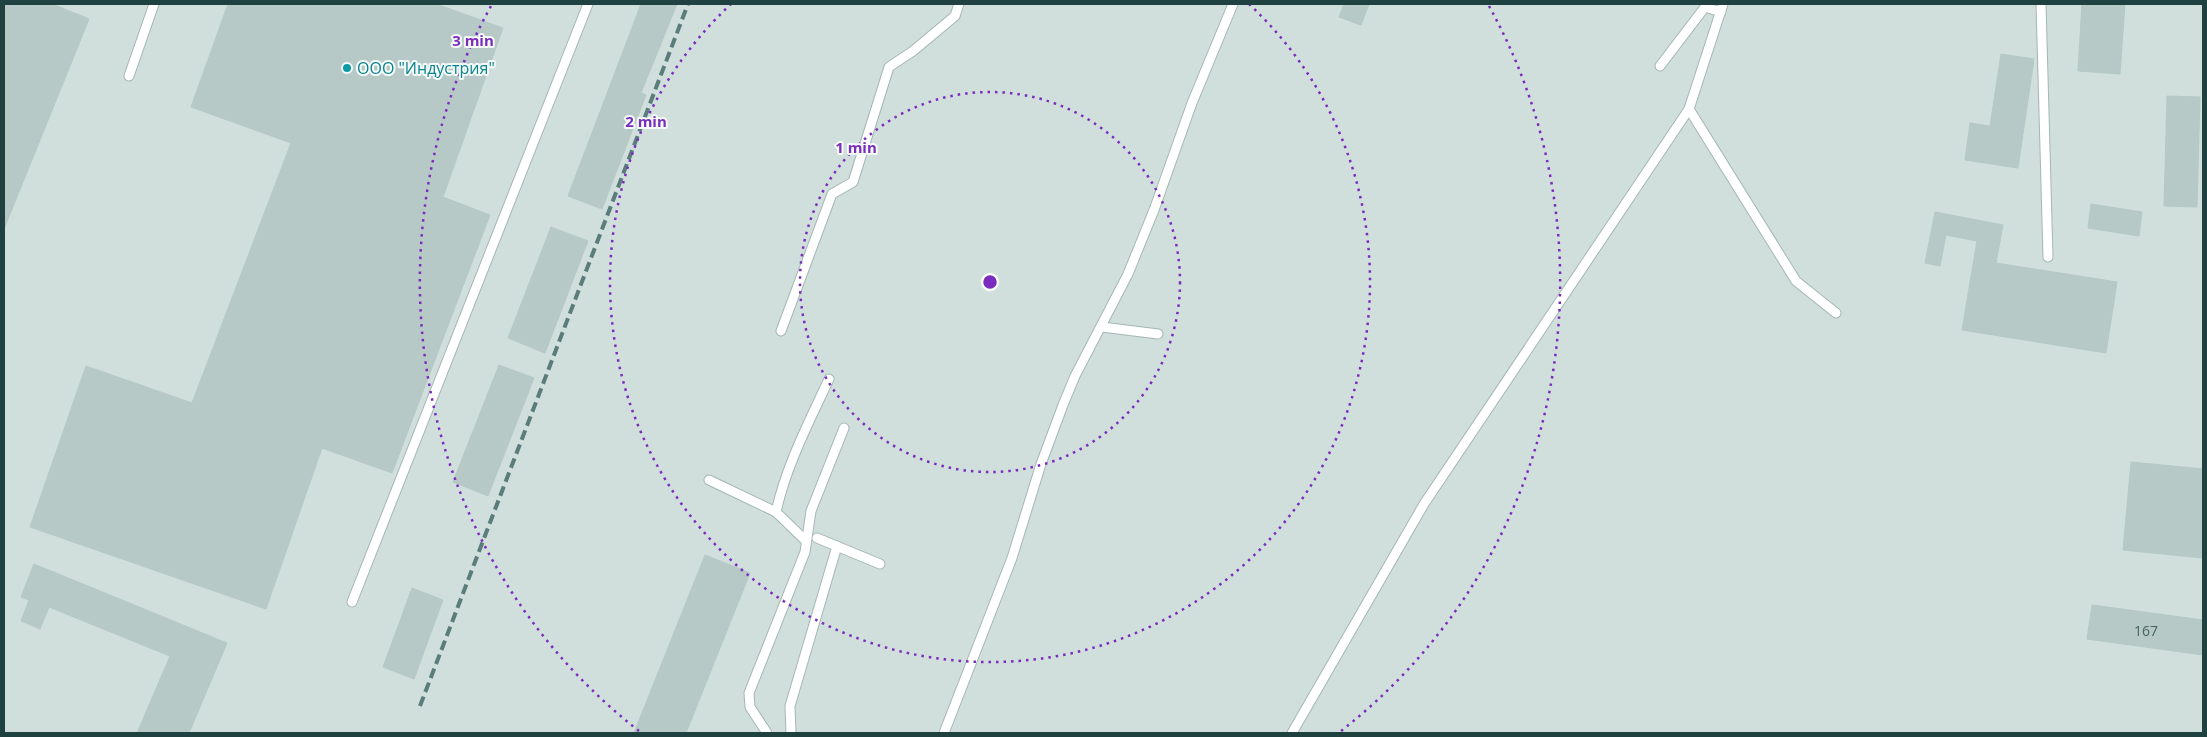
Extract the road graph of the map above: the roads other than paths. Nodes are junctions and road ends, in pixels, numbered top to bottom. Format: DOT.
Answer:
graph roads {
  1 [pos="154,4"];
  2 [pos="588,4"];
  3 [pos="959,4"];
  4 [pos="1233,4"];
  5 [pos="2041,4"];
  6 [pos="1722,8"];
  7 [pos="1660,66"];
  8 [pos="129,76"];
  9 [pos="1689,109"];
  10 [pos="2048,257"];
  11 [pos="1836,313"];
  12 [pos="1102,327"];
  13 [pos="781,331"];
  14 [pos="1158,334"];
  15 [pos="829,379"];
  16 [pos="844,428"];
  17 [pos="709,480"];
  18 [pos="776,512"];
  19 [pos="817,538"];
  20 [pos="806,541"];
  21 [pos="837,546"];
  22 [pos="880,564"];
  23 [pos="352,602"];
  24 [pos="768,733"];
  25 [pos="791,733"];
  26 [pos="944,733"];
  27 [pos="1292,733"];
  1 -- 8 [label="lane"];
  2 -- 23 [label="lane"];
  3 -- 13 [label="lane"];
  4 -- 12 [label="lane"];
  5 -- 10 [label="lane"];
  6 -- 7 [label="lane"];
  6 -- 9 [label="lane"];
  9 -- 11 [label="lane"];
  9 -- 27 [label="lane"];
  12 -- 14 [label="lane"];
  12 -- 26 [label="lane"];
  15 -- 18 [label="lane"];
  16 -- 20 [label="lane"];
  17 -- 18 [label="lane"];
  18 -- 20 [label="lane"];
  19 -- 21 [label="lane"];
  20 -- 24 [label="lane"];
  21 -- 22 [label="lane"];
  21 -- 25 [label="lane"];
}
